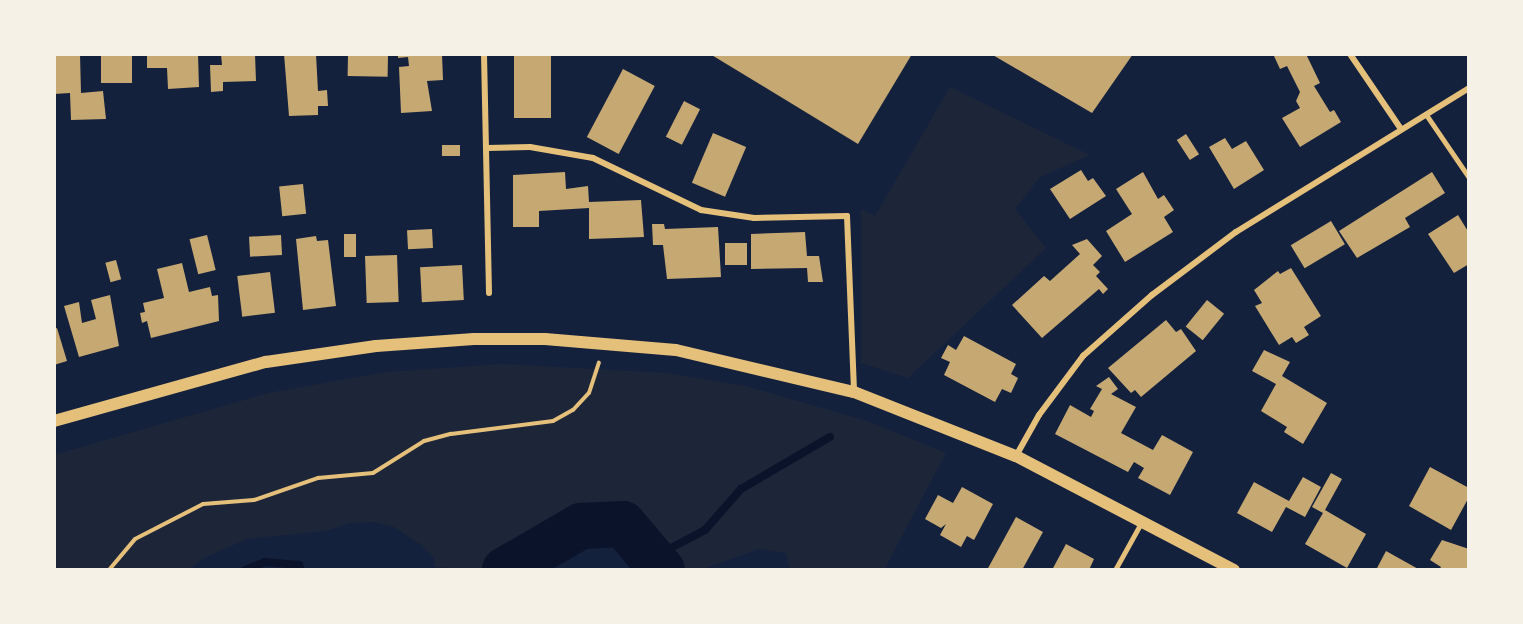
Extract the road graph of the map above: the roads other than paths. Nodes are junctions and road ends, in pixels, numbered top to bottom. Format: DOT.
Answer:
graph roads {
  1 [pos="484,54"];
  2 [pos="1350,54"];
  3 [pos="1469,88"];
  4 [pos="1426,114"];
  5 [pos="1401,129"];
  6 [pos="487,148"];
  7 [pos="1469,177"];
  8 [pos="489,293"];
  9 [pos="854,392"];
  10 [pos="54,421"];
  11 [pos="1016,456"];
  12 [pos="1142,520"];
  13 [pos="1115,570"];
  14 [pos="1234,570"];
  1 -- 6 [label="street"];
  2 -- 5 [label="street"];
  3 -- 4 [label="street"];
  4 -- 5 [label="street"];
  4 -- 7 [label="lane"];
  5 -- 11 [label="street"];
  6 -- 8 [label="street"];
  6 -- 9 [label="street"];
  9 -- 10 [label="main road"];
  9 -- 11 [label="main road"];
  11 -- 12 [label="main road"];
  12 -- 13 [label="lane"];
  12 -- 14 [label="main road"];
}
